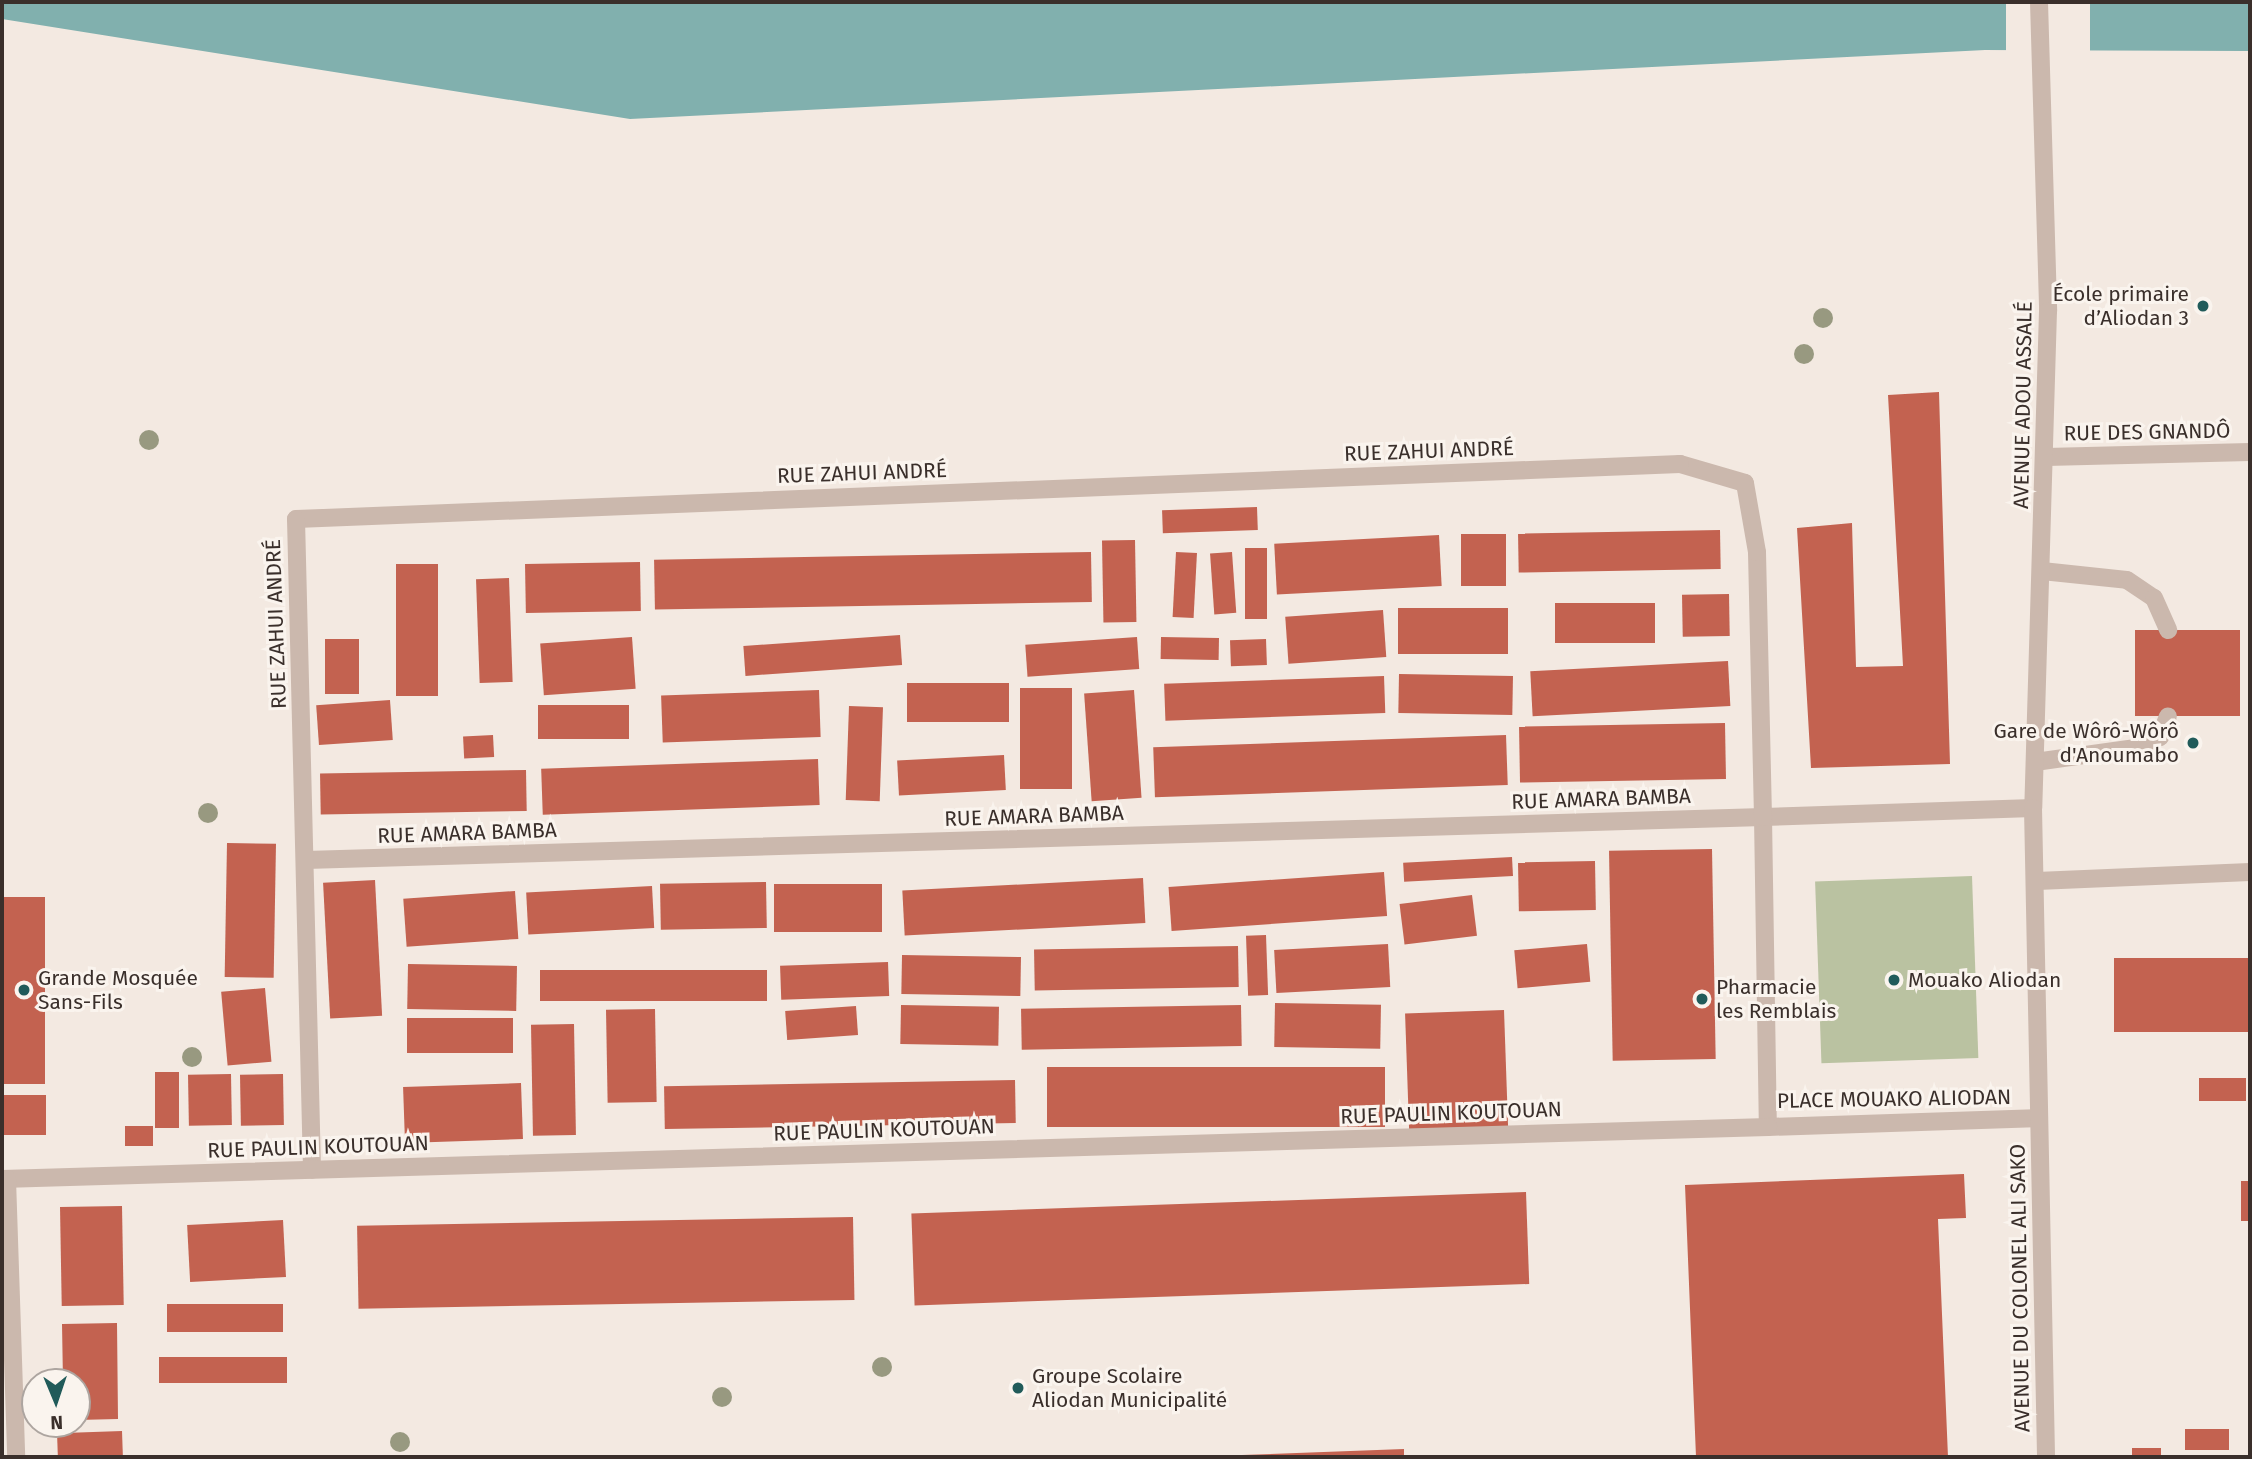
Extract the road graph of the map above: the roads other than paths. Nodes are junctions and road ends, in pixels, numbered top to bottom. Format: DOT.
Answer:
graph roads {
  1 [pos="2039,2"];
  2 [pos="2250,452"];
  3 [pos="2046,457"];
  4 [pos="2042,571"];
  5 [pos="2168,630"];
  6 [pos="2168,716"];
  7 [pos="2035,762"];
  8 [pos="2033,808"];
  9 [pos="1763,817"];
  10 [pos="306,860"];
  11 [pos="2250,872"];
  12 [pos="2037,881"];
  13 [pos="2038,1118"];
  14 [pos="1768,1126"];
  15 [pos="312,1170"];
  16 [pos="5,1179"];
  17 [pos="16,1457"];
  18 [pos="2046,1457"];
  1 -- 3 [label="street, AVENUE ADOU ASSALÉ"];
  2 -- 3 [label="street, RUE DES GNANDÔ"];
  3 -- 4 [label="street, AVENUE ADOU ASSALÉ"];
  4 -- 5 [label="street"];
  4 -- 7 [label="street, AVENUE ADOU ASSALÉ"];
  6 -- 7 [label="street"];
  7 -- 8 [label="street, AVENUE ADOU ASSALÉ"];
  8 -- 9 [label="street"];
  8 -- 12 [label="street, PLACE MOUAKO ALIODAN"];
  9 -- 10 [label="street, RUE AMARA BAMBA"];
  9 -- 10 [label="street, RUE ZAHUI ANDRÉ"];
  9 -- 14 [label="street, PLACE MOUAKO ALIODAN"];
  10 -- 15 [label="street, RUE ZAHUI ANDRÉ"];
  11 -- 12 [label="street"];
  12 -- 13 [label="street, PLACE MOUAKO ALIODAN"];
  13 -- 14 [label="street, PLACE MOUAKO ALIODAN"];
  13 -- 18 [label="street, AVENUE DU COLONEL ALI SAKO"];
  14 -- 15 [label="street, RUE PAULIN KOUTOUAN"];
  15 -- 16 [label="street, RUE PAULIN KOUTOUAN"];
  16 -- 17 [label="street"];
}
